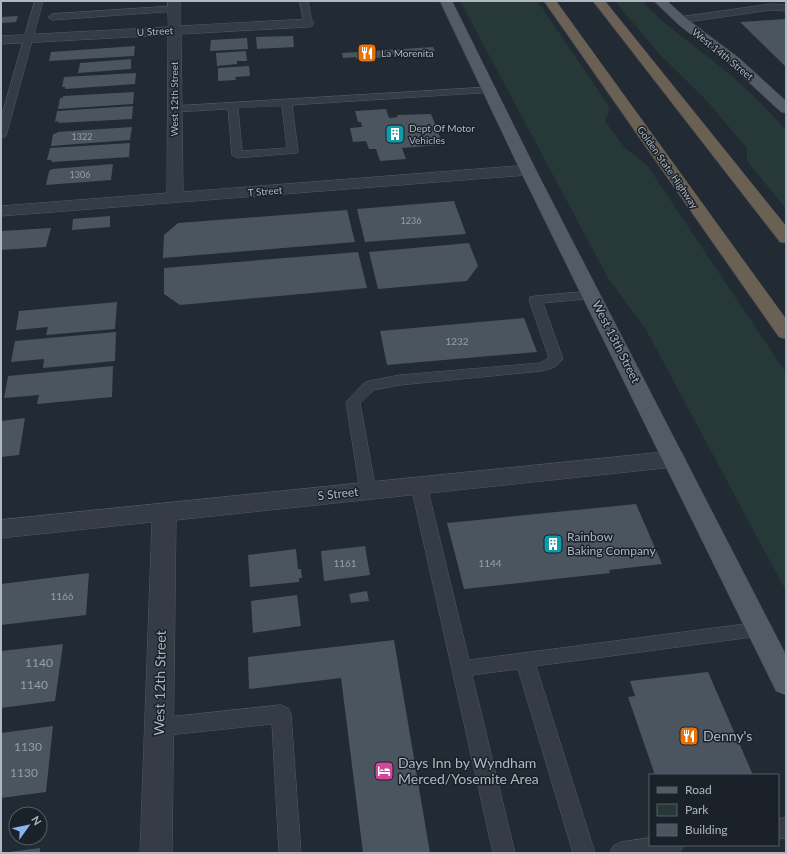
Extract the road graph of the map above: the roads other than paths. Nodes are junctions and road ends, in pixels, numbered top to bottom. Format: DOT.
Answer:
graph roads {
  1 [pos="38,1"];
  2 [pos="304,1"];
  3 [pos="446,1"];
  4 [pos="550,1"];
  5 [pos="599,1"];
  6 [pos="660,1"];
  7 [pos="174,5"];
  8 [pos="786,8"];
  9 [pos="52,16"];
  10 [pos="680,20"];
  11 [pos="308,23"];
  12 [pos="174,30"];
  13 [pos="28,38"];
  14 [pos="1,40"];
  15 [pos="491,90"];
  16 [pos="287,103"];
  17 [pos="233,106"];
  18 [pos="174,109"];
  19 [pos="786,109"];
  20 [pos="1,136"];
  21 [pos="528,170"];
  22 [pos="175,198"];
  23 [pos="1,211"];
  24 [pos="786,238"];
  25 [pos="592,295"];
  26 [pos="786,333"];
  27 [pos="674,459"];
  28 [pos="419,486"];
  29 [pos="368,491"];
  30 [pos="164,512"];
  31 [pos="1,529"];
  32 [pos="760,629"];
  33 [pos="525,660"];
  34 [pos="461,669"];
  35 [pos="786,683"];
  36 [pos="159,727"];
  37 [pos="666,846"];
  38 [pos="156,853"];
  39 [pos="290,853"];
  40 [pos="504,853"];
  41 [pos="584,853"];
  42 [pos="621,853"];
  1 -- 13 [label="lane"];
  2 -- 11 [label="lane"];
  3 -- 15 [label="main road, West 13th Street"];
  4 -- 26 [label="highway, Golden State Highway"];
  5 -- 24 [label="highway"];
  6 -- 10 [label="main road, West 14th Street"];
  7 -- 9 [label="lane"];
  7 -- 12 [label="street, West 12th Street"];
  8 -- 10 [label="lane"];
  10 -- 19 [label="main road, West 14th Street"];
  11 -- 12 [label="street, U Street"];
  12 -- 13 [label="street, U Street"];
  12 -- 18 [label="street, West 12th Street"];
  13 -- 14 [label="street, U Street"];
  13 -- 20 [label="lane"];
  15 -- 16 [label="lane"];
  15 -- 21 [label="main road, West 13th Street"];
  16 -- 17 [label="lane"];
  16 -- 17 [label="lane"];
  17 -- 18 [label="lane"];
  18 -- 22 [label="street, West 12th Street"];
  21 -- 22 [label="street, T Street"];
  21 -- 25 [label="main road, West 13th Street"];
  22 -- 23 [label="street, T Street"];
  25 -- 27 [label="main road, West 13th Street"];
  25 -- 29 [label="lane"];
  27 -- 28 [label="street, S Street"];
  27 -- 32 [label="main road, West 13th Street"];
  28 -- 29 [label="street, S Street"];
  28 -- 34 [label="lane"];
  29 -- 30 [label="street, S Street"];
  30 -- 31 [label="street, S Street"];
  30 -- 36 [label="street, West 12th Street"];
  32 -- 33 [label="lane"];
  32 -- 35 [label="main road, West 13th Street"];
  33 -- 34 [label="lane"];
  33 -- 41 [label="lane"];
  34 -- 40 [label="lane"];
  36 -- 38 [label="street, West 12th Street"];
  36 -- 39 [label="lane"];
  37 -- 42 [label="lane"];
}
